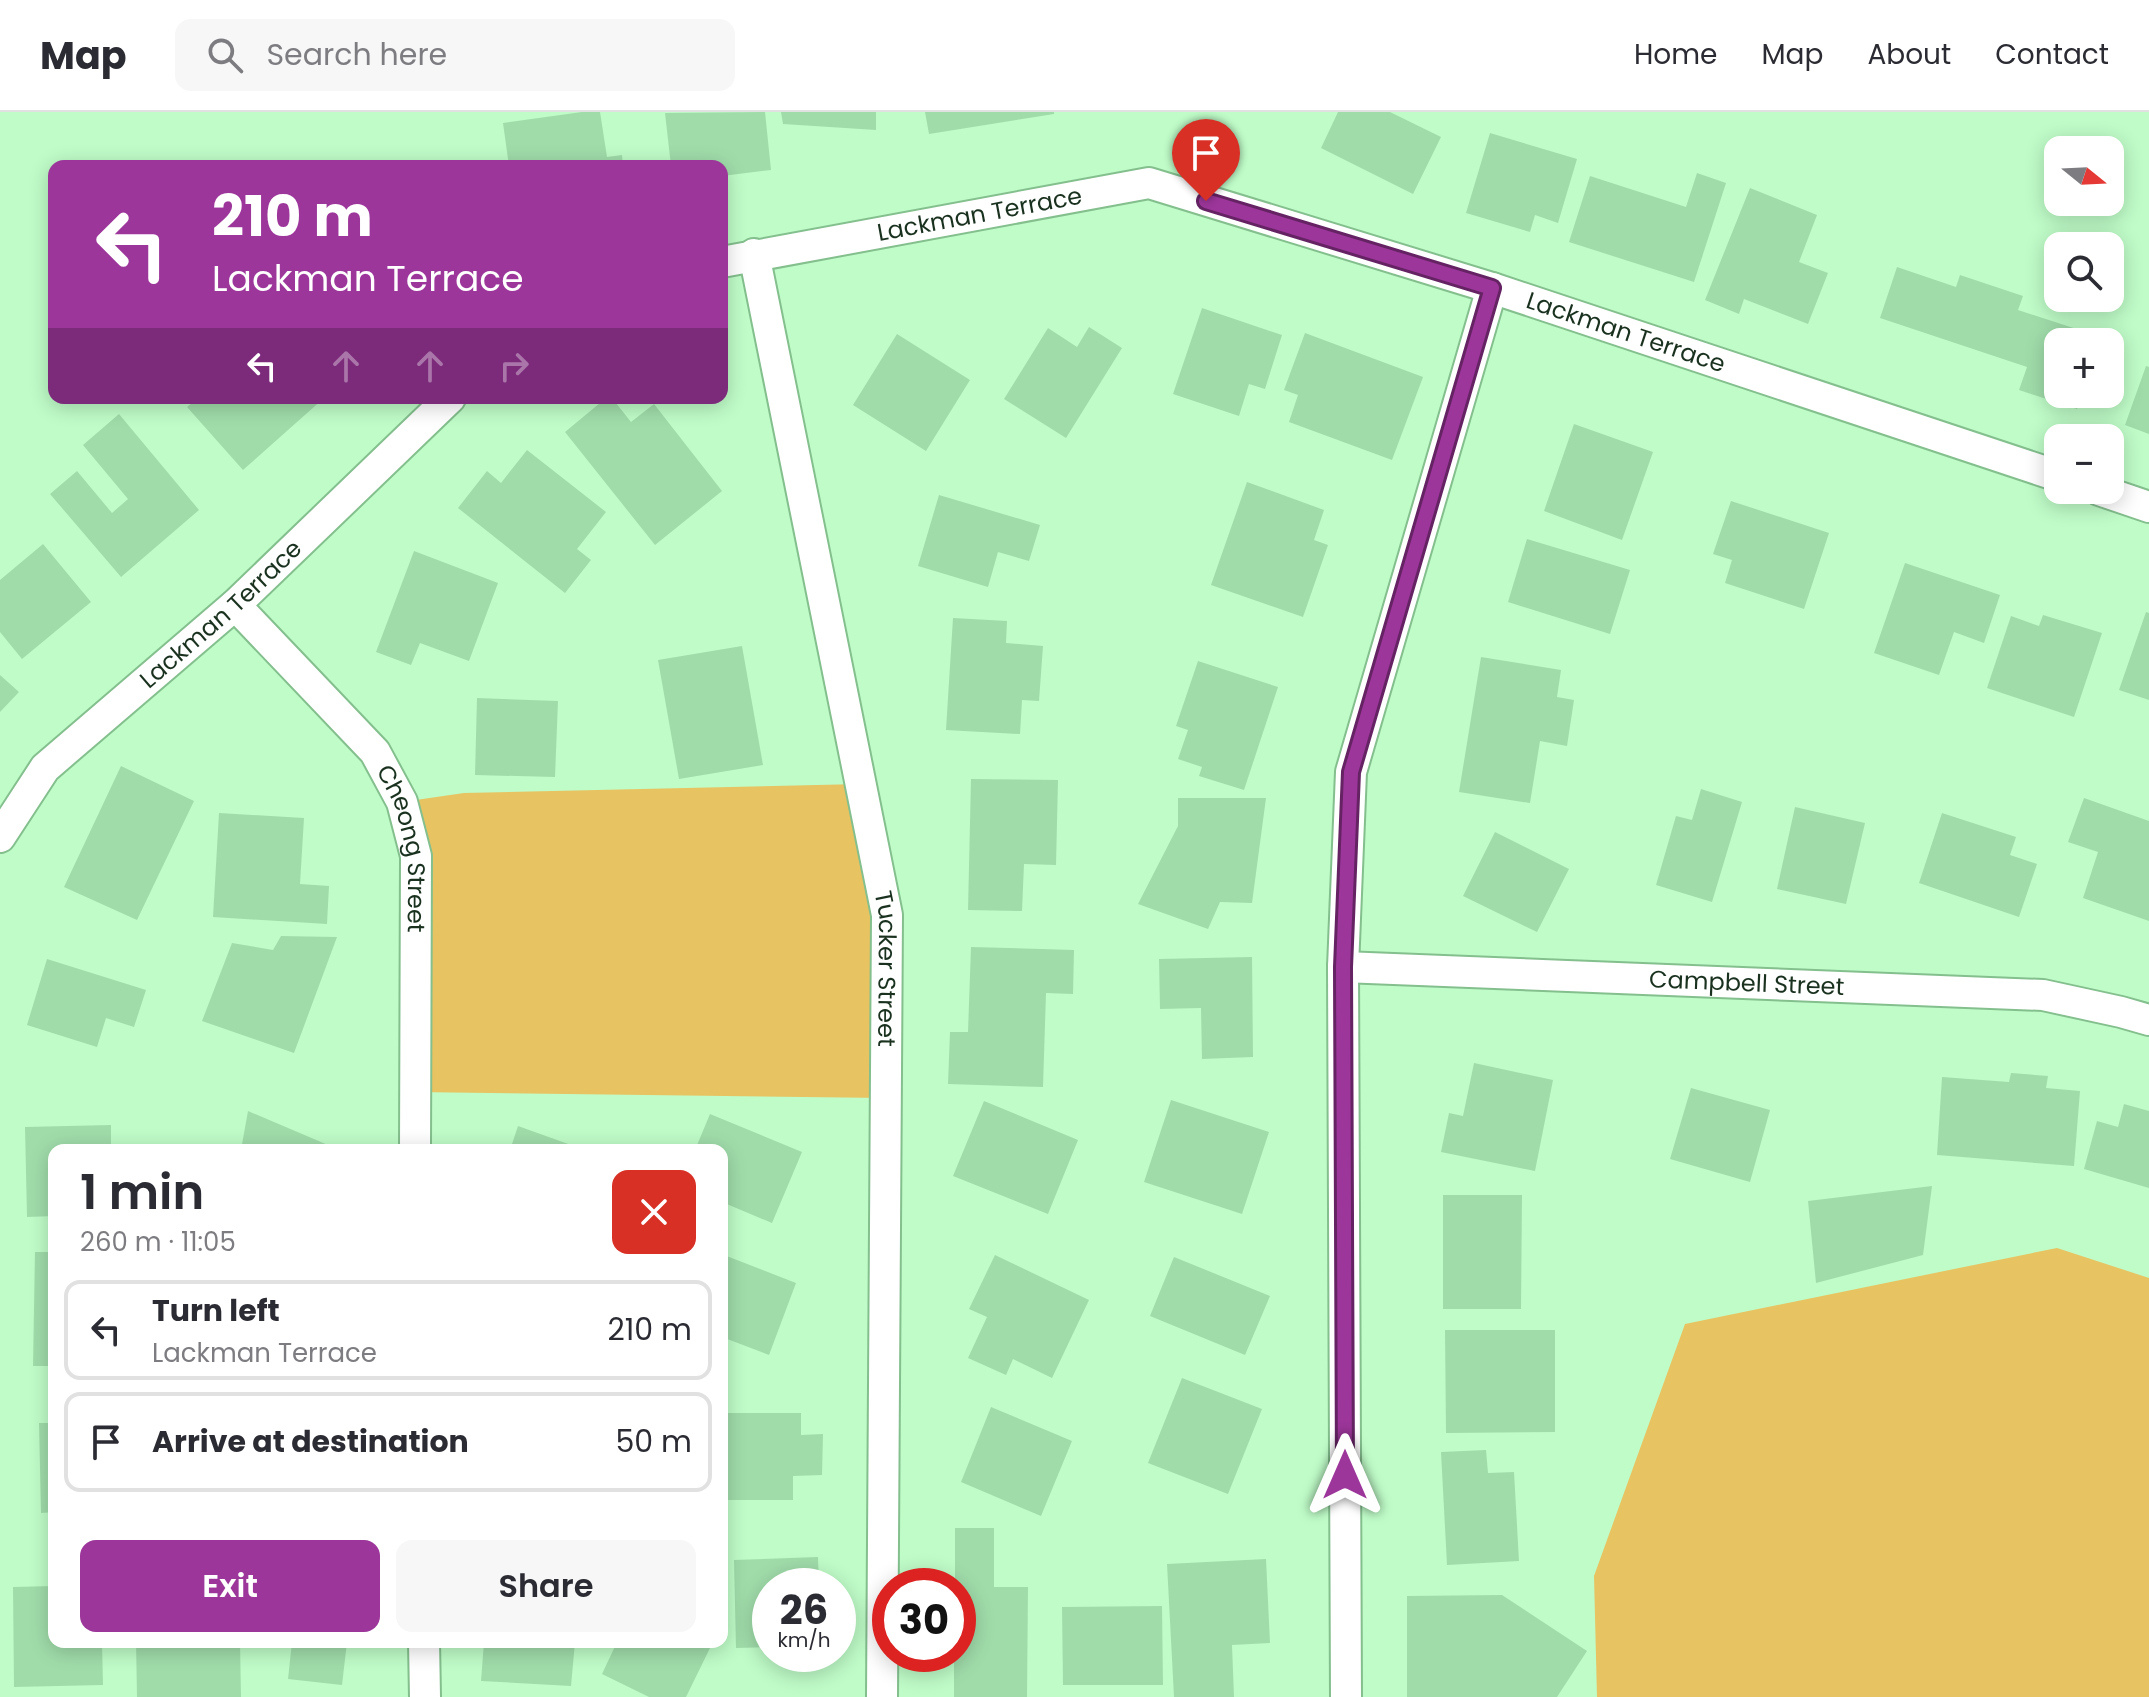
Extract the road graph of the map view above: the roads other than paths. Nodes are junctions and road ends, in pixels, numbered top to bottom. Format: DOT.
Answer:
graph roads {
  1 [pos="754,254"];
  2 [pos="728,260"];
  3 [pos="1492,288"];
  4 [pos="444,404"];
  5 [pos="2044,471"];
  6 [pos="2124,498"];
  7 [pos="2149,507"];
  8 [pos="235,605"];
  9 [pos="0,837"];
  10 [pos="1343,967"];
  11 [pos="2149,1020"];
  12 [pos="415,1144"];
  13 [pos="424,1648"];
  14 [pos="425,1697"];
  15 [pos="882,1697"];
  16 [pos="1346,1697"];
  1 -- 2 [label="street, Lackman Terrace"];
  1 -- 3 [label="street, Lackman Terrace"];
  1 -- 15 [label="street, Tucker Street"];
  3 -- 5 [label="street, Lackman Terrace"];
  3 -- 10 [label="street"];
  4 -- 8 [label="street, Lackman Terrace"];
  6 -- 7 [label="street"];
  8 -- 9 [label="street, Lackman Terrace"];
  8 -- 12 [label="street, Cheong Street"];
  10 -- 11 [label="street, Campbell Street"];
  10 -- 16 [label="street"];
  13 -- 14 [label="street"];
}
